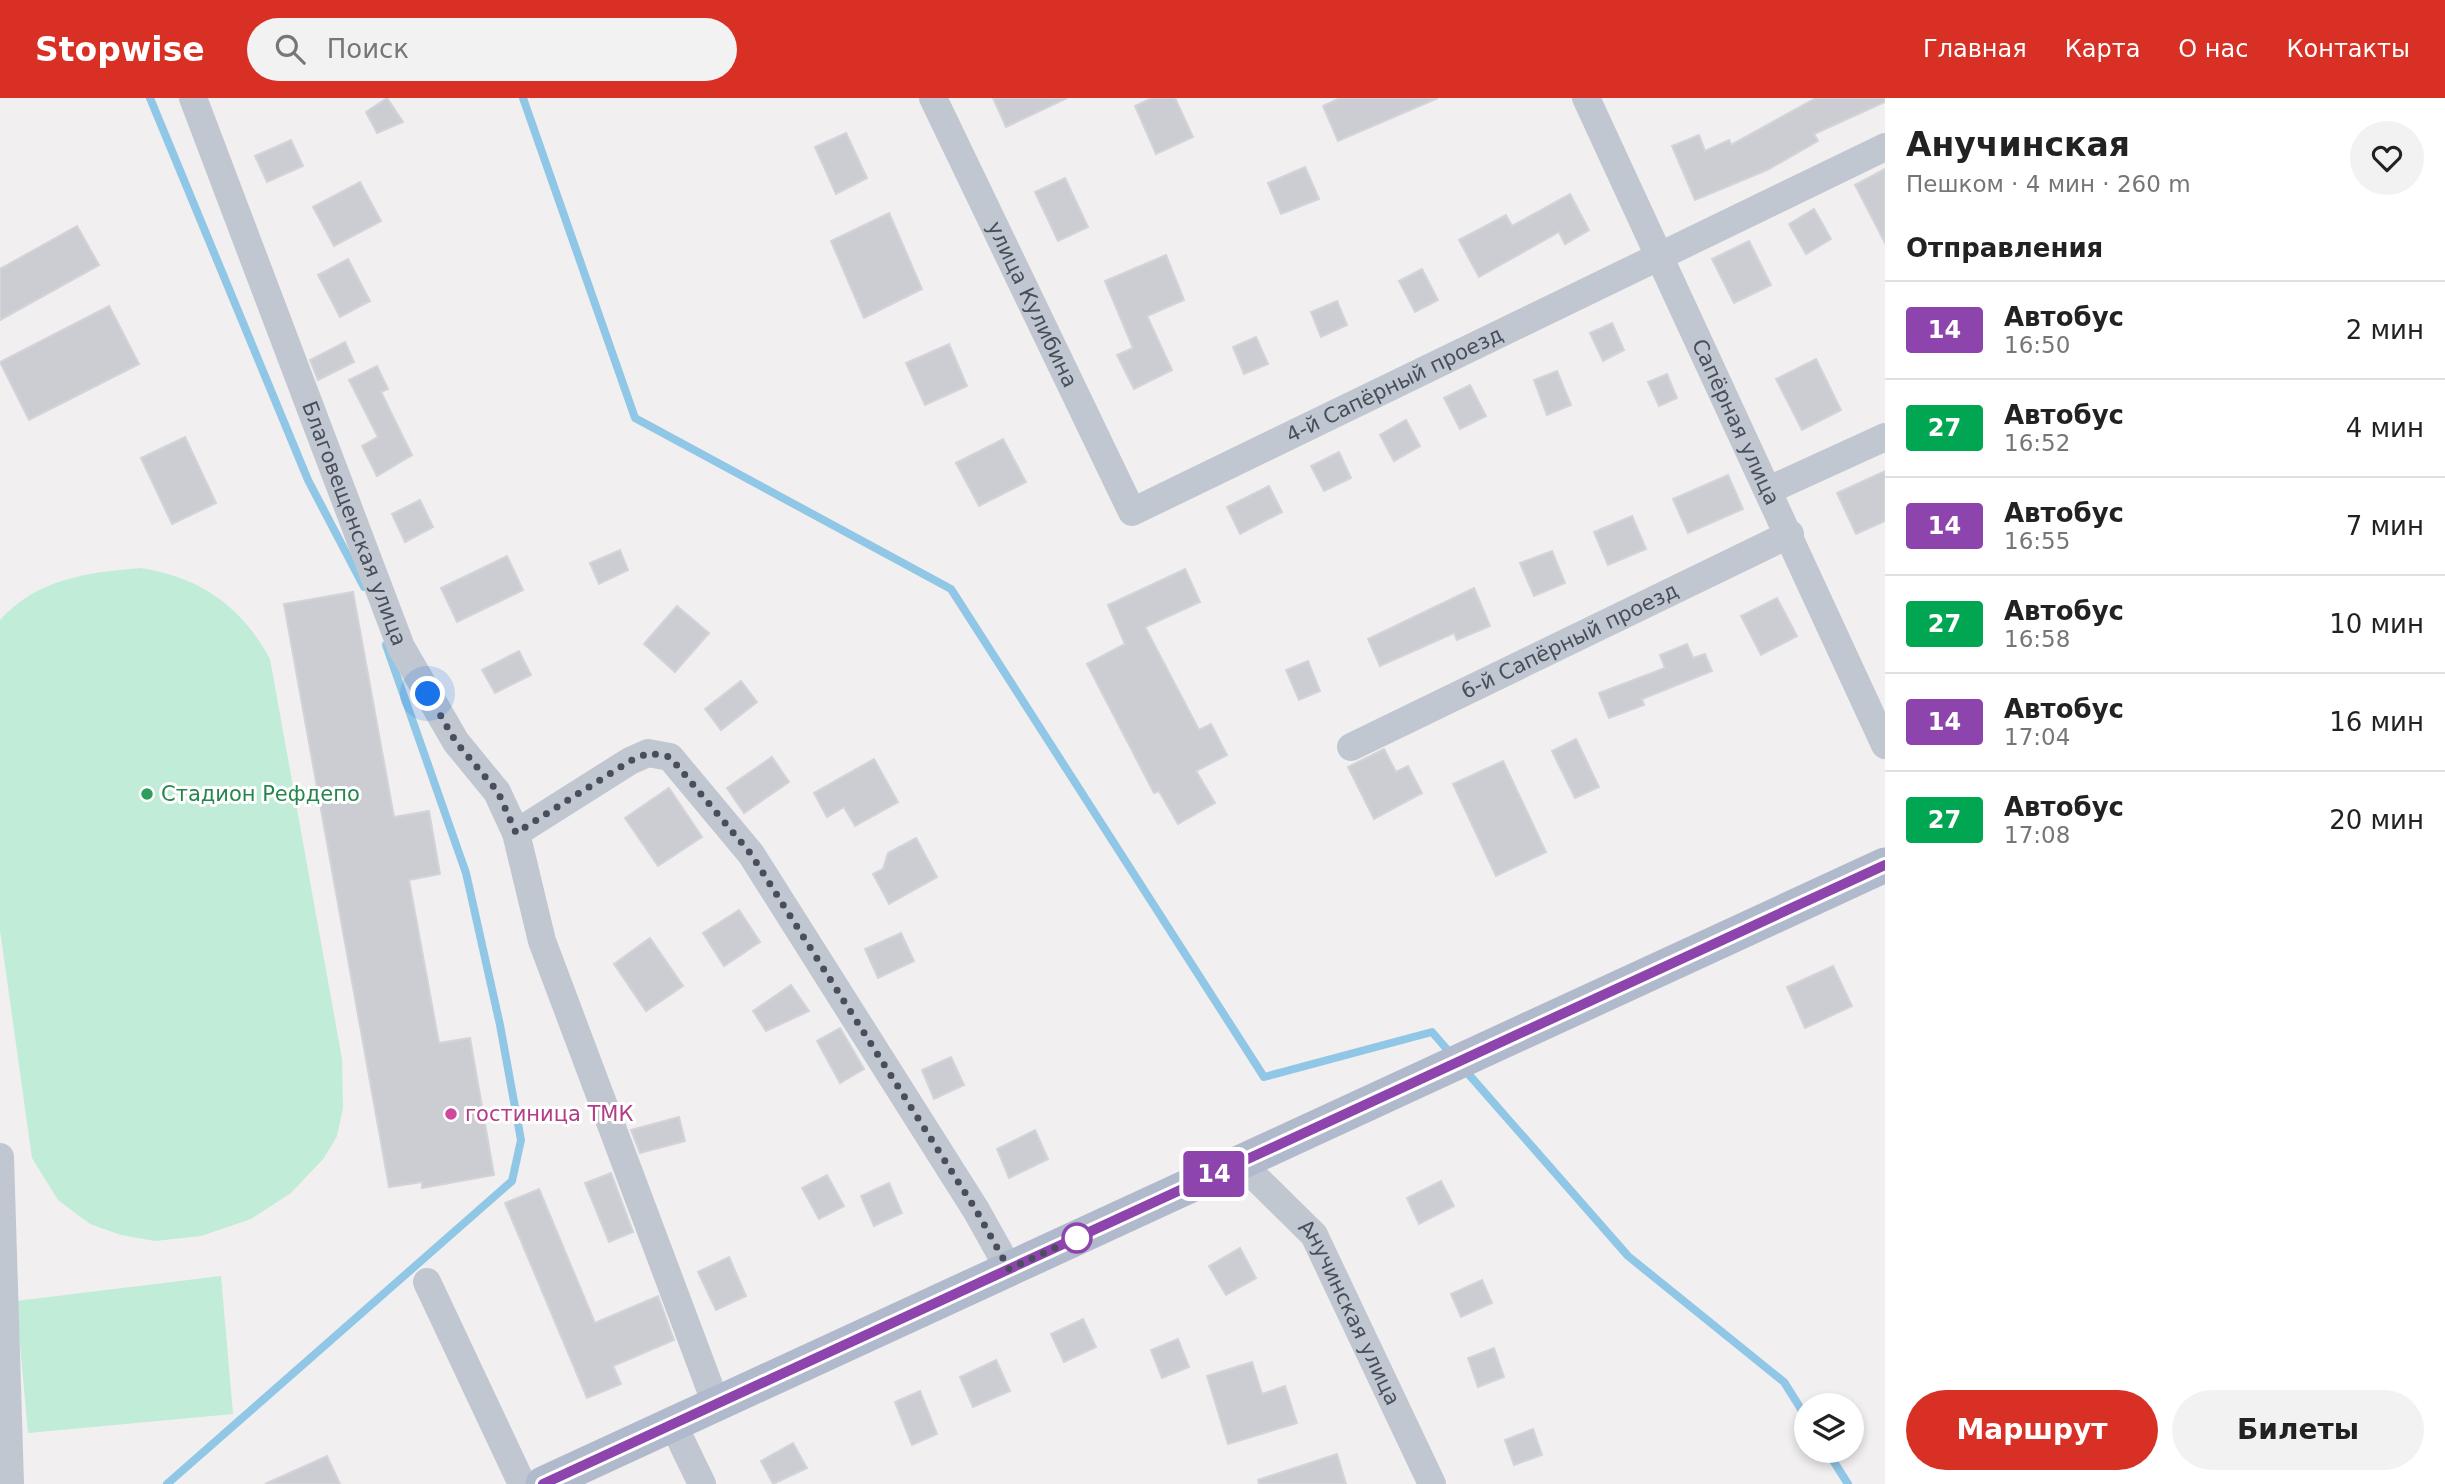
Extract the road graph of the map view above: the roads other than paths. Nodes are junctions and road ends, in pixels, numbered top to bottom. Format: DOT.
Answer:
graph roads {
  1 [pos="193,98"];
  2 [pos="933,98"];
  3 [pos="1586,98"];
  4 [pos="1885,147"];
  5 [pos="1658,258"];
  6 [pos="1885,437"];
  7 [pos="1769,490"];
  8 [pos="1132,512"];
  9 [pos="1790,534"];
  10 [pos="1885,745"];
  11 [pos="1351,747"];
  12 [pos="516,833"];
  13 [pos="1885,865"];
  14 [pos="1,1157"];
  15 [pos="1240,1162"];
  16 [pos="1009,1269"];
  17 [pos="427,1282"];
  18 [pos="716,1404"];
  19 [pos="673,1423"];
  20 [pos="10,1484"];
  21 [pos="522,1484"];
  22 [pos="543,1484"];
  23 [pos="702,1484"];
  24 [pos="1432,1484"];
  1 -- 12 [label="street, Благовещенская улица"];
  2 -- 8 [label="street, улица Кулибина"];
  3 -- 5 [label="street, Сапёрная улица"];
  4 -- 5 [label="street, 4-й Сапёрный проезд"];
  5 -- 7 [label="street, Сапёрная улица"];
  5 -- 8 [label="street, 4-й Сапёрный проезд"];
  6 -- 7 [label="street"];
  7 -- 9 [label="street, Сапёрная улица"];
  9 -- 10 [label="street, Сапёрная улица"];
  9 -- 11 [label="street, 6-й Сапёрный проезд"];
  12 -- 16 [label="street"];
  12 -- 18 [label="street, Благовещенская улица"];
  13 -- 15 [label="main road"];
  14 -- 20 [label="street"];
  15 -- 16 [label="main road"];
  15 -- 24 [label="street, Анучинская улица"];
  16 -- 18 [label="main road"];
  17 -- 21 [label="street"];
  18 -- 19 [label="main road"];
  19 -- 22 [label="main road"];
  19 -- 23 [label="street"];
}
